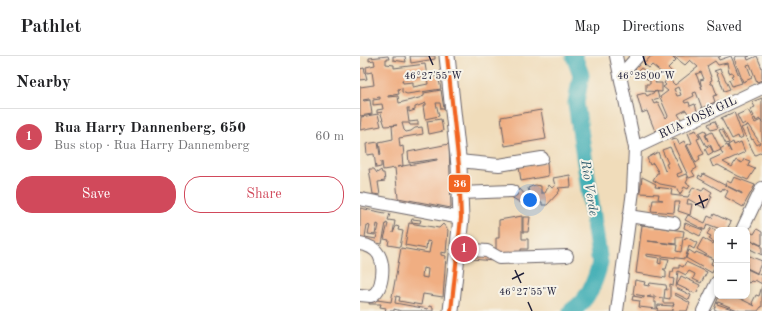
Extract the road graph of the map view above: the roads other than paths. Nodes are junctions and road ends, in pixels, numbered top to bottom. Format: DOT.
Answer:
graph roads {
  1 [pos="447,56"];
  2 [pos="616,56"];
  3 [pos="638,56"];
  4 [pos="621,75"];
  5 [pos="762,88"];
  6 [pos="635,148"];
  7 [pos="542,158"];
  8 [pos="459,161"];
  9 [pos="762,188"];
  10 [pos="512,191"];
  11 [pos="460,193"];
  12 [pos="360,199"];
  13 [pos="629,216"];
  14 [pos="461,218"];
  15 [pos="674,223"];
  16 [pos="743,227"];
  17 [pos="360,244"];
  18 [pos="458,249"];
  19 [pos="567,256"];
  20 [pos="714,288"];
  21 [pos="360,295"];
  22 [pos="452,311"];
  23 [pos="617,311"];
  24 [pos="703,311"];
  1 -- 8 [label="main road"];
  2 -- 4 [label="street"];
  3 -- 4 [label="street"];
  4 -- 6 [label="street"];
  5 -- 6 [label="street, RUA JOSÉ GIL"];
  6 -- 13 [label="street"];
  7 -- 8 [label="street"];
  8 -- 11 [label="main road"];
  9 -- 16 [label="street"];
  10 -- 11 [label="street"];
  11 -- 14 [label="main road"];
  12 -- 14 [label="street"];
  13 -- 15 [label="street"];
  13 -- 23 [label="street"];
  14 -- 18 [label="main road"];
  17 -- 21 [label="street"];
  18 -- 19 [label="street"];
  18 -- 22 [label="main road"];
  20 -- 24 [label="street"];
}
